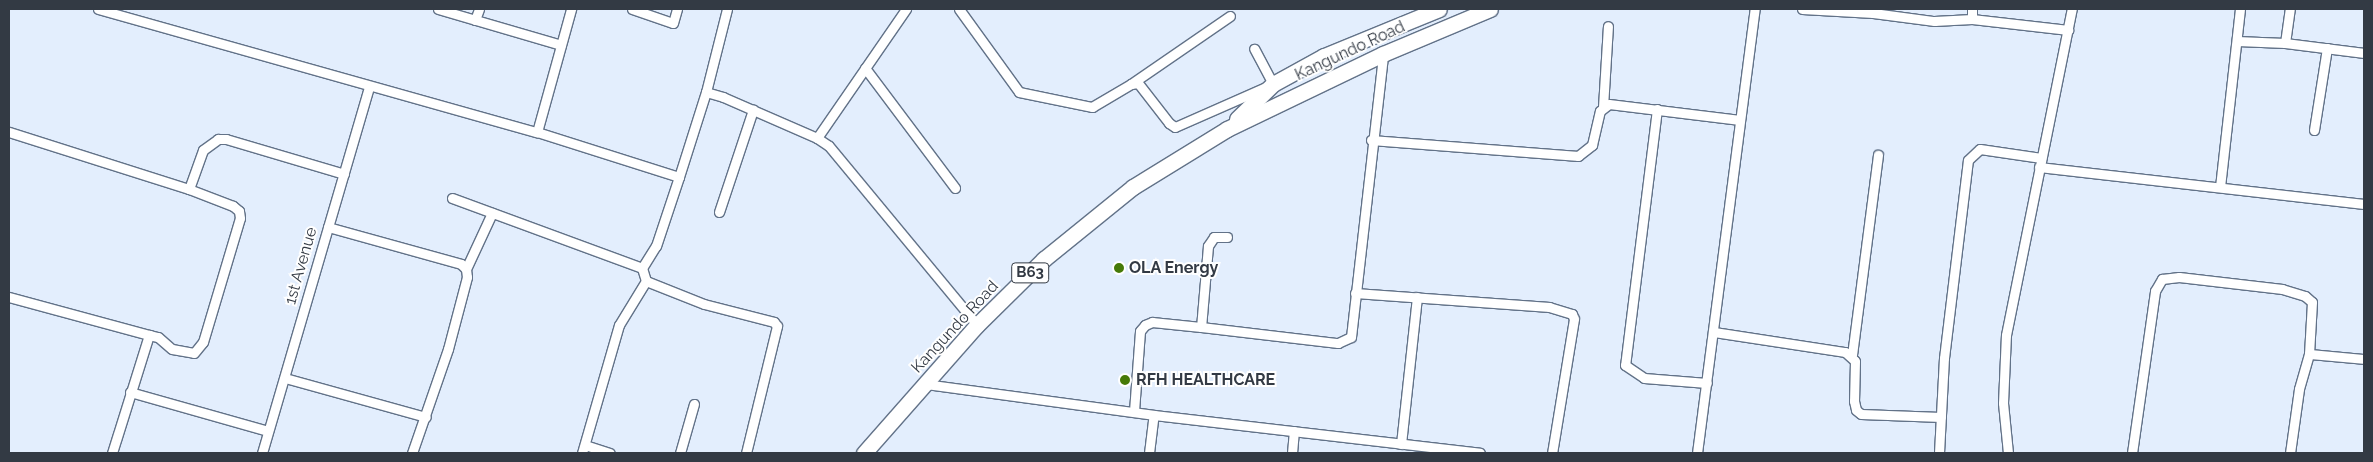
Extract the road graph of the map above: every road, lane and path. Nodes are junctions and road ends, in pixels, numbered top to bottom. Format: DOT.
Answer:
graph roads {
  1 [pos="100,9"];
  2 [pos="438,9"];
  3 [pos="478,9"];
  4 [pos="571,9"];
  5 [pos="632,9"];
  6 [pos="677,9"];
  7 [pos="727,9"];
  8 [pos="906,9"];
  9 [pos="959,9"];
  10 [pos="1439,9"];
  11 [pos="1490,9"];
  12 [pos="1755,9"];
  13 [pos="1802,9"];
  14 [pos="1972,9"];
  15 [pos="2072,9"];
  16 [pos="2240,9"];
  17 [pos="2290,9"];
  18 [pos="1230,16"];
  19 [pos="1972,19"];
  20 [pos="475,20"];
  21 [pos="1608,26"];
  22 [pos="2068,30"];
  23 [pos="2236,42"];
  24 [pos="2285,43"];
  25 [pos="561,45"];
  26 [pos="2327,48"];
  27 [pos="1254,49"];
  28 [pos="2364,53"];
  29 [pos="1383,54"];
  30 [pos="1324,56"];
  31 [pos="865,68"];
  32 [pos="1336,76"];
  33 [pos="1131,84"];
  34 [pos="1273,84"];
  35 [pos="369,87"];
  36 [pos="706,92"];
  37 [pos="1603,107"];
  38 [pos="1657,109"];
  39 [pos="754,110"];
  40 [pos="1740,120"];
  41 [pos="1226,129"];
  42 [pos="2314,130"];
  43 [pos="9,132"];
  44 [pos="537,132"];
  45 [pos="817,138"];
  46 [pos="1371,140"];
  47 [pos="1878,155"];
  48 [pos="2040,163"];
  49 [pos="344,174"];
  50 [pos="679,177"];
  51 [pos="2220,186"];
  52 [pos="189,188"];
  53 [pos="955,188"];
  54 [pos="452,198"];
  55 [pos="2364,204"];
  56 [pos="719,212"];
  57 [pos="492,213"];
  58 [pos="328,227"];
  59 [pos="1227,237"];
  60 [pos="642,268"];
  61 [pos="466,269"];
  62 [pos="646,281"];
  63 [pos="1355,294"];
  64 [pos="9,297"];
  65 [pos="1417,297"];
  66 [pos="978,325"];
  67 [pos="1201,327"];
  68 [pos="1714,332"];
  69 [pos="148,335"];
  70 [pos="2309,354"];
  71 [pos="1852,355"];
  72 [pos="2364,360"];
  73 [pos="284,378"];
  74 [pos="1707,383"];
  75 [pos="926,384"];
  76 [pos="130,392"];
  77 [pos="694,404"];
  78 [pos="1134,411"];
  79 [pos="1154,415"];
  80 [pos="426,417"];
  81 [pos="1941,417"];
  82 [pos="884,430"];
  83 [pos="268,431"];
  84 [pos="1294,431"];
  85 [pos="1401,444"];
  86 [pos="584,449"];
  87 [pos="1450,451"];
  88 [pos="112,453"];
  89 [pos="262,453"];
  90 [pos="412,453"];
  91 [pos="610,453"];
  92 [pos="680,453"];
  93 [pos="746,453"];
  94 [pos="864,453"];
  95 [pos="871,453"];
  96 [pos="1149,453"];
  97 [pos="1292,453"];
  98 [pos="1480,453"];
  99 [pos="1552,453"];
  100 [pos="1697,453"];
  101 [pos="1939,453"];
  102 [pos="2008,453"];
  103 [pos="2132,453"];
  104 [pos="2290,453"];
  1 -- 35 [label="street"];
  2 -- 20 [label="street"];
  3 -- 20 [label="street"];
  4 -- 25 [label="street"];
  5 -- 6 [label="street"];
  7 -- 36 [label="street"];
  8 -- 31 [label="street"];
  9 -- 33 [label="street"];
  10 -- 30 [label="highway, Kangundo Road / B63"];
  11 -- 29 [label="highway, Kangundo Road / B63"];
  12 -- 40 [label="street"];
  13 -- 19 [label="street"];
  14 -- 19 [label="street"];
  15 -- 22 [label="street"];
  16 -- 23 [label="street"];
  17 -- 24 [label="street"];
  18 -- 33 [label="street"];
  19 -- 22 [label="street"];
  20 -- 25 [label="street"];
  21 -- 37 [label="street"];
  22 -- 48 [label="street"];
  23 -- 24 [label="street"];
  23 -- 51 [label="street"];
  24 -- 26 [label="street"];
  25 -- 44 [label="street"];
  26 -- 28 [label="street"];
  26 -- 42 [label="street"];
  27 -- 34 [label="street"];
  29 -- 32 [label="highway, Kangundo Road / B63"];
  29 -- 46 [label="street"];
  30 -- 32 [label="highway"];
  30 -- 34 [label="highway, Kangundo Road / B63"];
  31 -- 45 [label="street"];
  31 -- 53 [label="street"];
  32 -- 41 [label="highway, Kangundo Road / B63"];
  33 -- 34 [label="street"];
  34 -- 41 [label="highway, Kangundo Road / B63"];
  35 -- 44 [label="street"];
  35 -- 49 [label="street, 1st Avenue"];
  36 -- 39 [label="street"];
  36 -- 50 [label="street"];
  37 -- 38 [label="street"];
  37 -- 46 [label="street"];
  38 -- 40 [label="street"];
  38 -- 74 [label="street"];
  39 -- 45 [label="street"];
  39 -- 56 [label="street"];
  40 -- 68 [label="street"];
  41 -- 66 [label="highway, Kangundo Road / B63"];
  43 -- 52 [label="street"];
  44 -- 50 [label="street"];
  45 -- 66 [label="street"];
  46 -- 63 [label="street"];
  47 -- 71 [label="street"];
  48 -- 51 [label="street"];
  48 -- 81 [label="street"];
  48 -- 102 [label="street"];
  49 -- 52 [label="street"];
  49 -- 58 [label="street, 1st Avenue"];
  50 -- 60 [label="street"];
  51 -- 55 [label="street"];
  52 -- 69 [label="street"];
  54 -- 57 [label="street"];
  57 -- 60 [label="street"];
  57 -- 61 [label="street"];
  58 -- 61 [label="street"];
  58 -- 73 [label="street, 1st Avenue"];
  59 -- 67 [label="street"];
  60 -- 62 [label="street"];
  61 -- 80 [label="street"];
  62 -- 86 [label="street"];
  62 -- 93 [label="street"];
  63 -- 65 [label="street"];
  63 -- 67 [label="street"];
  64 -- 69 [label="street"];
  65 -- 85 [label="street"];
  65 -- 99 [label="street"];
  66 -- 75 [label="highway, Kangundo Road / B63"];
  67 -- 78 [label="street"];
  68 -- 71 [label="street"];
  68 -- 74 [label="street"];
  69 -- 76 [label="street"];
  70 -- 72 [label="street"];
  70 -- 103 [label="street"];
  70 -- 104 [label="street"];
  71 -- 81 [label="street"];
  73 -- 80 [label="street"];
  73 -- 83 [label="street, 1st Avenue"];
  74 -- 100 [label="street"];
  75 -- 78 [label="street"];
  75 -- 82 [label="highway, Kangundo Road / B63"];
  76 -- 83 [label="street"];
  76 -- 88 [label="street"];
  77 -- 92 [label="street"];
  78 -- 79 [label="street"];
  79 -- 84 [label="street"];
  79 -- 96 [label="street"];
  80 -- 90 [label="street"];
  81 -- 101 [label="street"];
  82 -- 94 [label="highway, Kangundo Road / B63"];
  82 -- 95 [label="street"];
  83 -- 89 [label="street, 1st Avenue"];
  84 -- 85 [label="street"];
  84 -- 97 [label="street"];
  85 -- 87 [label="street"];
  86 -- 91 [label="street"];
  87 -- 98 [label="street"];
}
